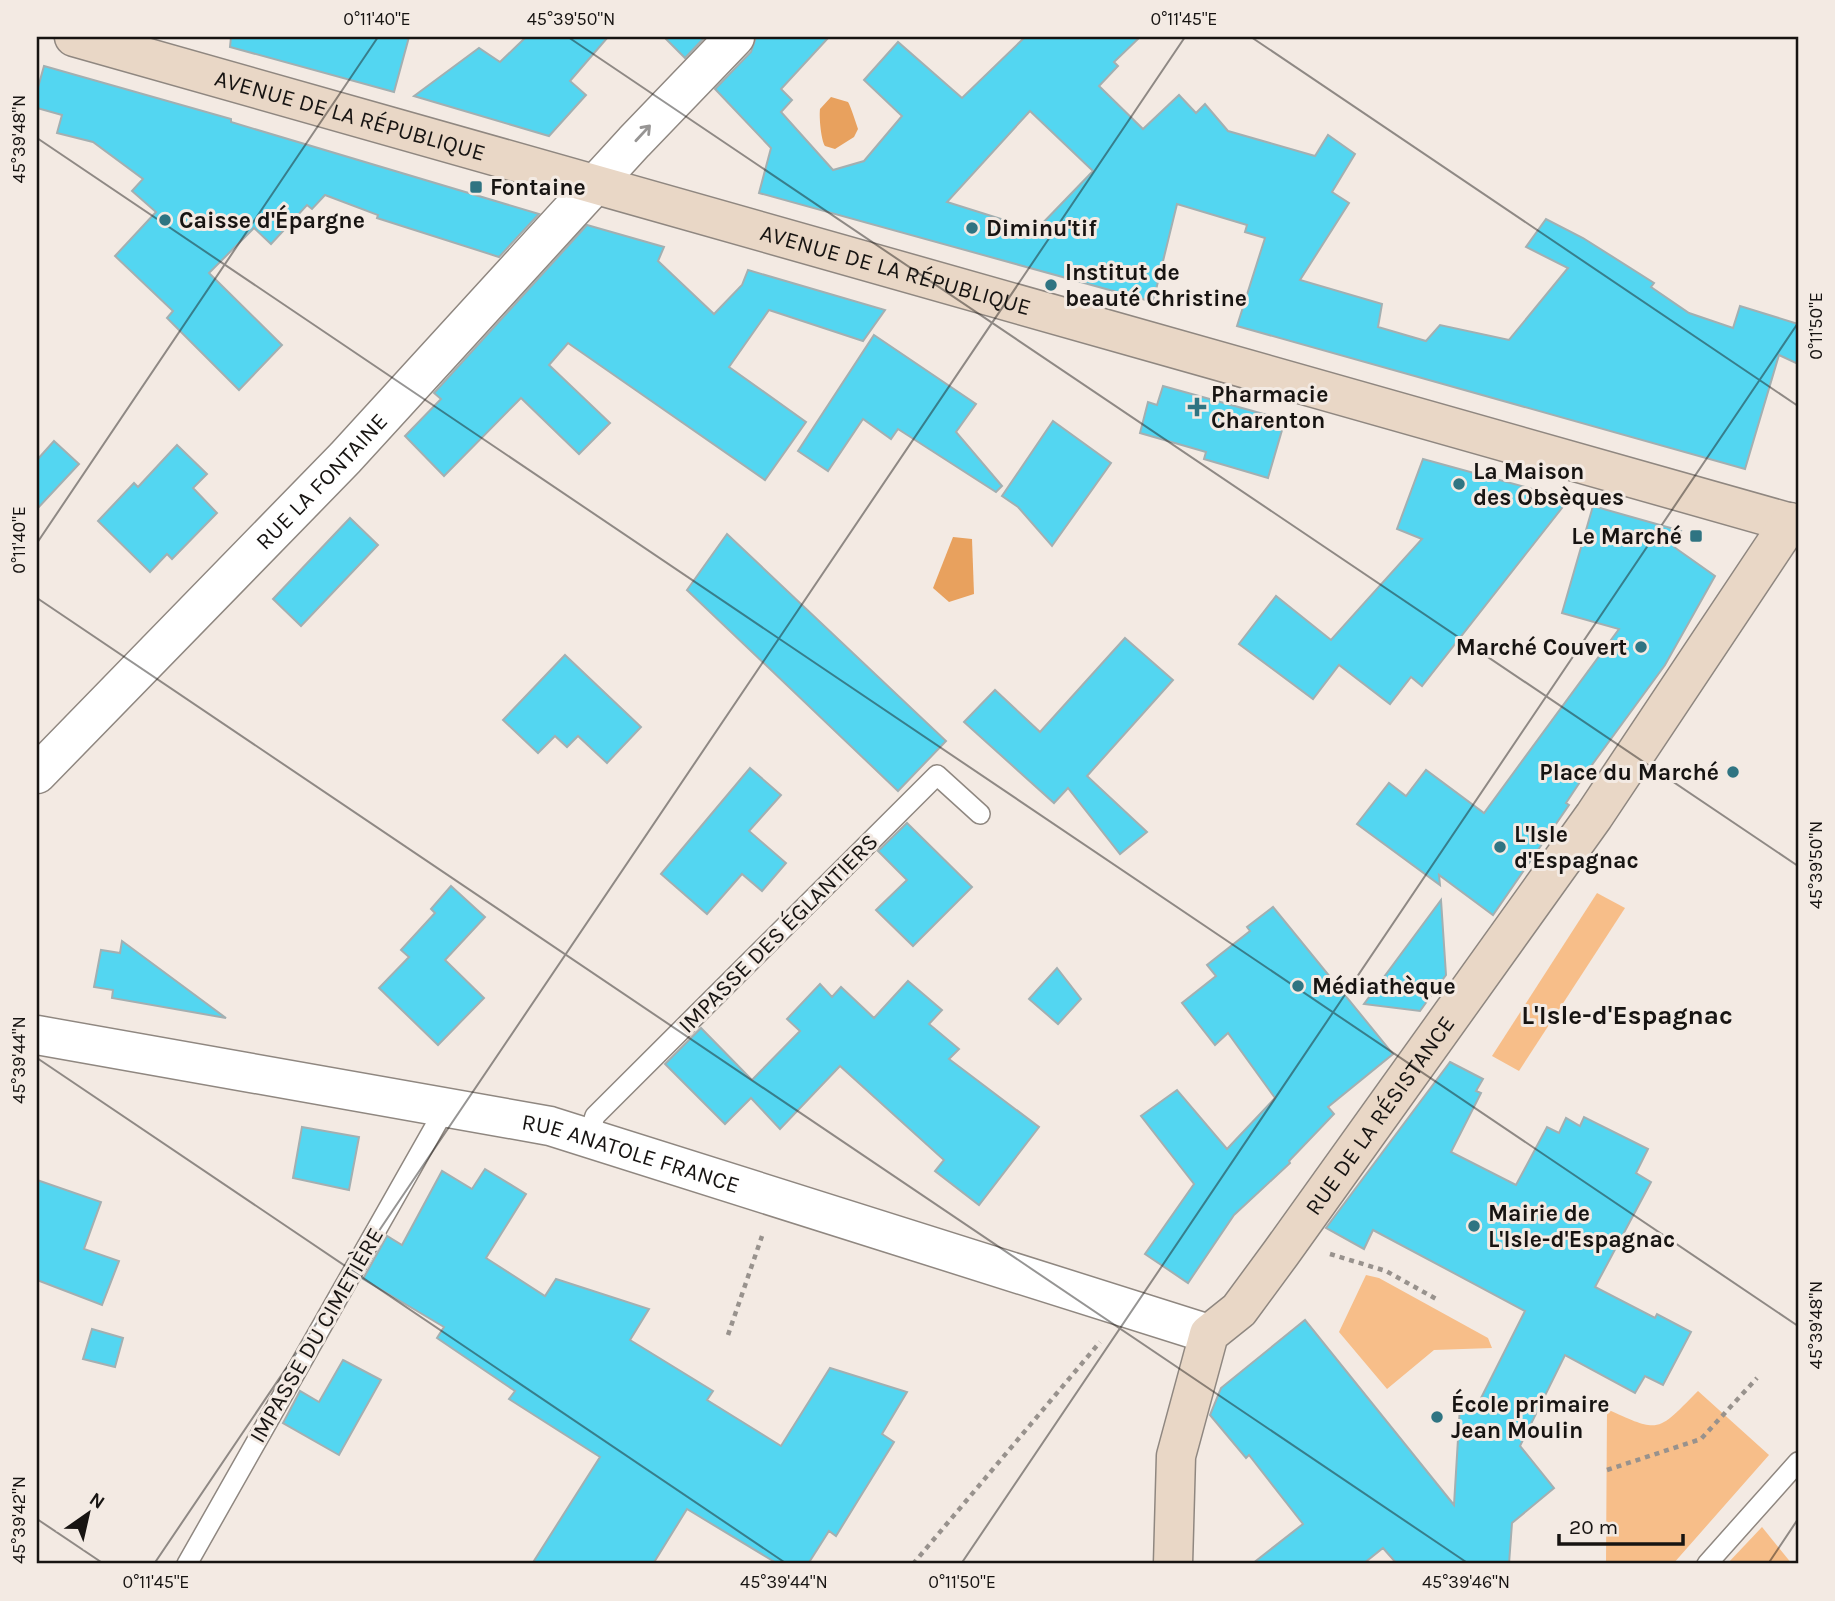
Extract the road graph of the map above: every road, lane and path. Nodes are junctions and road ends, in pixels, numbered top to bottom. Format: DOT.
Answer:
graph roads {
  1 [pos="74,37"];
  2 [pos="736,37"];
  3 [pos="599,185"];
  4 [pos="1795,519"];
  5 [pos="37,774"];
  6 [pos="980,814"];
  7 [pos="37,1035"];
  8 [pos="446,1107"];
  9 [pos="588,1138"];
  10 [pos="774,1198"];
  11 [pos="1281,1253"];
  12 [pos="1438,1300"];
  13 [pos="1127,1309"];
  14 [pos="1209,1334"];
  15 [pos="728,1335"];
  16 [pos="1757,1378"];
  17 [pos="1798,1462"];
  18 [pos="1606,1470"];
  19 [pos="187,1564"];
  20 [pos="913,1564"];
  21 [pos="1173,1564"];
  22 [pos="1707,1564"];
  1 -- 3 [label="main road, AVENUE DE LA RÉPUBLIQUE"];
  3 -- 2 [label="street, RUE LA FONTAINE, one-way"];
  3 -- 4 [label="main road, AVENUE DE LA RÉPUBLIQUE"];
  3 -- 5 [label="street, RUE LA FONTAINE"];
  4 -- 11 [label="main road, RUE DE LA RÉSISTANCE"];
  6 -- 9 [label="lane, IMPASSE DES ÉGLANTIERS"];
  7 -- 8 [label="street, RUE ANATOLE FRANCE"];
  8 -- 9 [label="street, RUE ANATOLE FRANCE"];
  8 -- 19 [label="lane, IMPASSE DU CIMETIÈRE"];
  9 -- 10 [label="street, RUE ANATOLE FRANCE"];
  10 -- 13 [label="street, RUE ANATOLE FRANCE"];
  10 -- 15 [label="path"];
  11 -- 12 [label="path"];
  11 -- 14 [label="main road, RUE DE LA RÉSISTANCE"];
  13 -- 14 [label="street, RUE ANATOLE FRANCE"];
  13 -- 20 [label="path"];
  14 -- 21 [label="main road"];
  16 -- 18 [label="path"];
  17 -- 22 [label="lane"];
}
